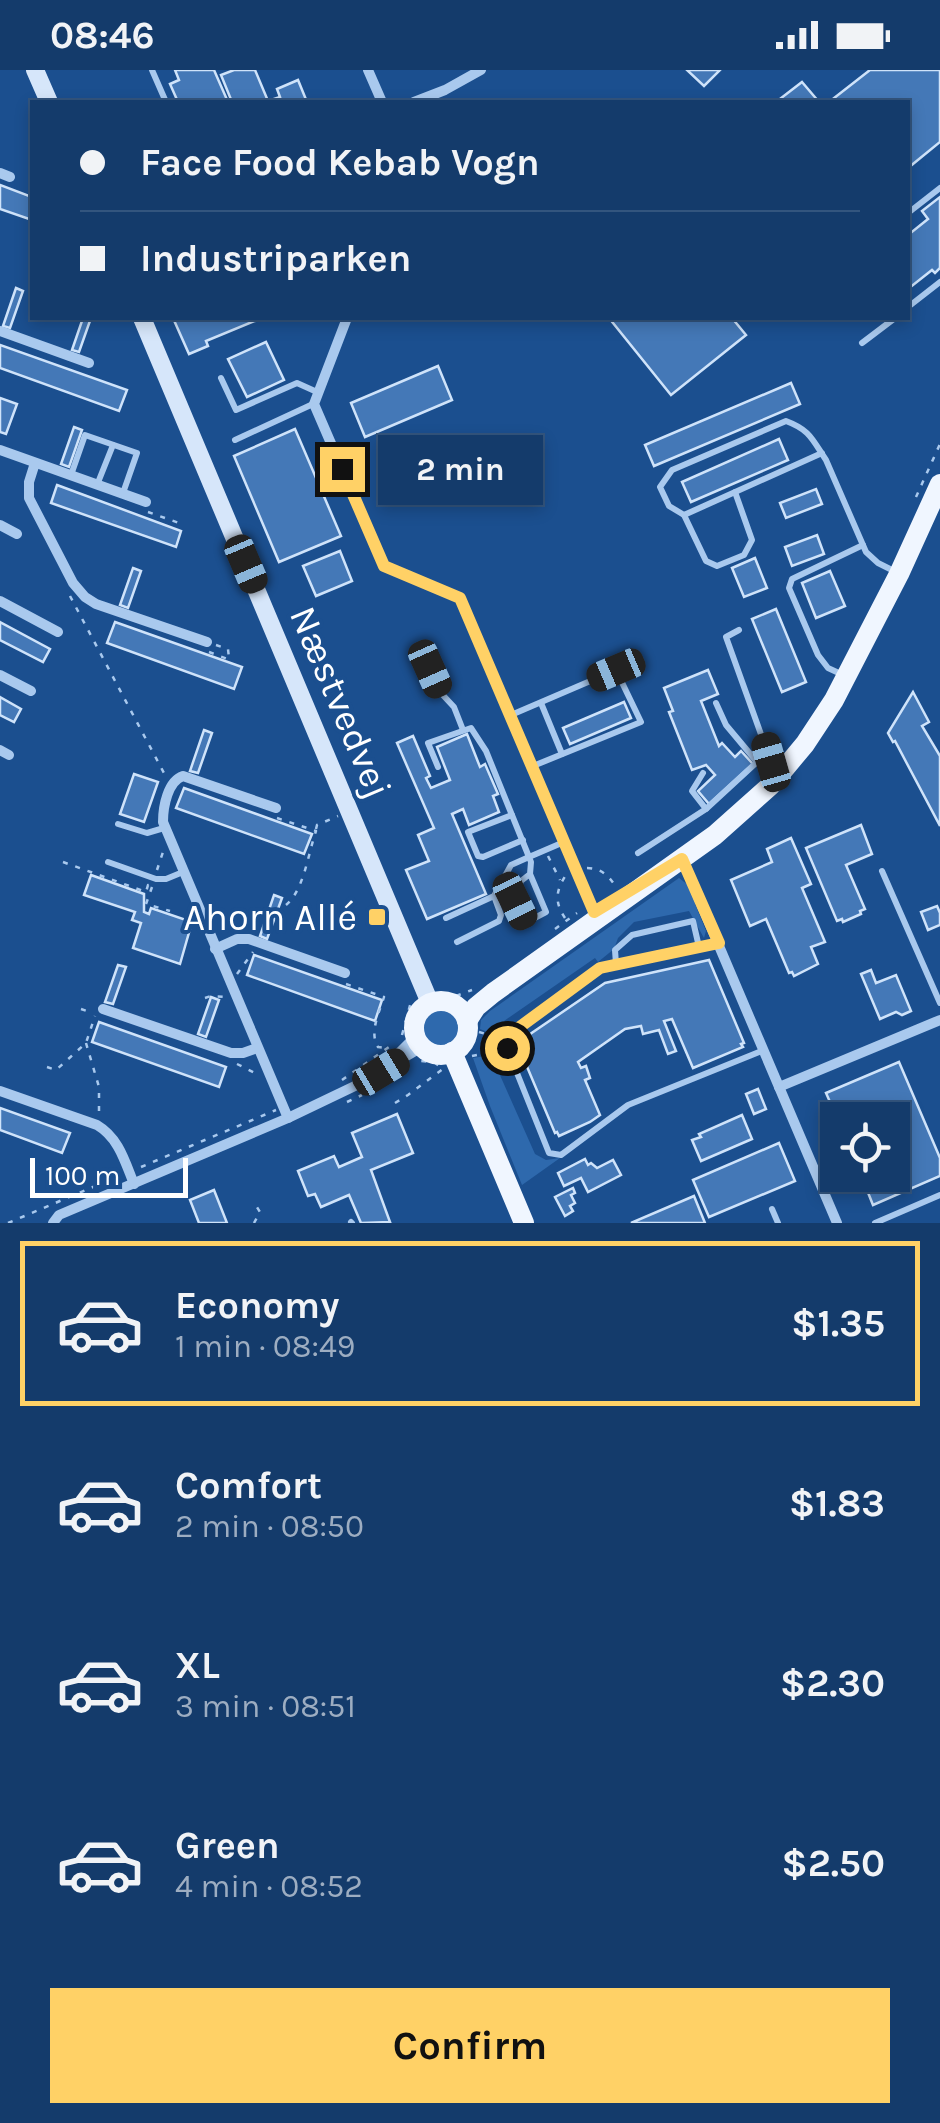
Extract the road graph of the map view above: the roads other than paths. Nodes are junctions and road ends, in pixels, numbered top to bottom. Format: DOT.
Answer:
graph roads {
  1 [pos="35,70"];
  2 [pos="152,70"];
  3 [pos="368,70"];
  4 [pos="482,70"];
  5 [pos="48,100"];
  6 [pos="165,100"];
  7 [pos="381,100"];
  8 [pos="419,100"];
  9 [pos="940,188"];
  10 [pos="910,212"];
  11 [pos="940,282"];
  12 [pos="910,305"];
  13 [pos="143,320"];
  14 [pos="346,320"];
  15 [pos="892,320"];
  16 [pos="0,331"];
  17 [pos="862,344"];
  18 [pos="89,363"];
  19 [pos="221,378"];
  20 [pos="316,398"];
  21 [pos="235,440"];
  22 [pos="113,445"];
  23 [pos="0,450"];
  24 [pos="822,454"];
  25 [pos="36,463"];
  26 [pos="71,475"];
  27 [pos="98,485"];
  28 [pos="735,492"];
  29 [pos="122,494"];
  30 [pos="934,495"];
  31 [pos="146,502"];
  32 [pos="684,514"];
  33 [pos="0,525"];
  34 [pos="17,534"];
  35 [pos="864,545"];
  36 [pos="894,571"];
  37 [pos="0,601"];
  38 [pos="739,630"];
  39 [pos="58,632"];
  40 [pos="207,642"];
  41 [pos="419,646"];
  42 [pos="858,652"];
  43 [pos="0,674"];
  44 [pos="846,676"];
  45 [pos="31,690"];
  46 [pos="540,703"];
  47 [pos="716,703"];
  48 [pos="511,716"];
  49 [pos="463,730"];
  50 [pos="562,754"];
  51 [pos="758,762"];
  52 [pos="533,766"];
  53 [pos="777,766"];
  54 [pos="438,767"];
  55 [pos="702,773"];
  56 [pos="706,809"];
  57 [pos="274,812"];
  58 [pos="512,815"];
  59 [pos="118,824"];
  60 [pos="165,827"];
  61 [pos="522,840"];
  62 [pos="564,842"];
  63 [pos="638,853"];
  64 [pos="530,857"];
  65 [pos="682,859"];
  66 [pos="108,862"];
  67 [pos="882,870"];
  68 [pos="183,872"];
  69 [pos="530,874"];
  70 [pos="494,896"];
  71 [pos="597,910"];
  72 [pos="446,918"];
  73 [pos="458,942"];
  74 [pos="719,943"];
  75 [pos="219,947"];
  76 [pos="699,947"];
  77 [pos="616,964"];
  78 [pos="343,978"];
  79 [pos="423,999"];
  80 [pos="940,1003"];
  81 [pos="103,1008"];
  82 [pos="467,1008"];
  83 [pos="940,1020"];
  84 [pos="414,1046"];
  85 [pos="257,1048"];
  86 [pos="764,1050"];
  87 [pos="460,1056"];
  88 [pos="779,1087"];
  89 [pos="0,1091"];
  90 [pos="281,1115"];
  91 [pos="134,1184"];
  92 [pos="940,1194"];
  93 [pos="772,1210"];
  94 [pos="54,1223"];
  95 [pos="524,1223"];
  96 [pos="778,1223"];
  97 [pos="837,1223"];
  98 [pos="876,1223"];
  1 -- 5 [label="main road"];
  2 -- 6 [label="lane"];
  3 -- 7 [label="street"];
  4 -- 8 [label="street"];
  9 -- 10 [label="lane"];
  11 -- 12 [label="lane"];
  13 -- 79 [label="main road, Næstvedvej"];
  14 -- 20 [label="street"];
  15 -- 17 [label="lane"];
  16 -- 18 [label="street"];
  19 -- 20 [label="lane"];
  20 -- 21 [label="lane"];
  20 -- 48 [label="street"];
  22 -- 26 [label="lane"];
  22 -- 27 [label="lane"];
  22 -- 29 [label="lane"];
  23 -- 25 [label="street"];
  24 -- 28 [label="lane"];
  24 -- 32 [label="lane"];
  24 -- 35 [label="lane"];
  25 -- 26 [label="street"];
  25 -- 40 [label="street"];
  26 -- 27 [label="street"];
  27 -- 29 [label="street"];
  28 -- 32 [label="lane"];
  28 -- 32 [label="lane"];
  29 -- 31 [label="street"];
  30 -- 36 [label="main road"];
  30 -- 42 [label="main road"];
  33 -- 34 [label="street"];
  35 -- 36 [label="lane"];
  35 -- 44 [label="lane"];
  36 -- 42 [label="main road"];
  37 -- 39 [label="street"];
  38 -- 53 [label="lane"];
  41 -- 49 [label="lane"];
  42 -- 44 [label="main road"];
  43 -- 45 [label="street"];
  44 -- 53 [label="main road"];
  46 -- 48 [label="lane"];
  46 -- 50 [label="lane"];
  46 -- 50 [label="lane"];
  47 -- 51 [label="lane"];
  48 -- 52 [label="street"];
  49 -- 54 [label="lane"];
  49 -- 58 [label="lane"];
  50 -- 52 [label="lane"];
  51 -- 53 [label="lane"];
  51 -- 56 [label="lane"];
  52 -- 62 [label="street"];
  53 -- 65 [label="main road"];
  55 -- 56 [label="lane"];
  56 -- 63 [label="lane"];
  57 -- 60 [label="street"];
  58 -- 61 [label="lane"];
  58 -- 61 [label="lane"];
  59 -- 60 [label="lane"];
  60 -- 68 [label="street"];
  61 -- 64 [label="lane"];
  62 -- 64 [label="lane"];
  62 -- 71 [label="street"];
  64 -- 69 [label="lane"];
  64 -- 70 [label="lane"];
  65 -- 71 [label="main road"];
  65 -- 74 [label="street"];
  66 -- 68 [label="lane"];
  67 -- 80 [label="lane"];
  68 -- 75 [label="street"];
  69 -- 69 [label="lane"];
  70 -- 72 [label="lane"];
  70 -- 73 [label="lane"];
  71 -- 82 [label="main road"];
  71 -- 82 [label="main road"];
  74 -- 76 [label="lane"];
  74 -- 86 [label="street"];
  75 -- 78 [label="street"];
  75 -- 85 [label="street"];
  76 -- 77 [label="lane"];
  76 -- 77 [label="lane"];
  77 -- 86 [label="lane"];
  79 -- 82 [label="main road"];
  79 -- 84 [label="main road"];
  81 -- 85 [label="street"];
  82 -- 87 [label="main road"];
  83 -- 88 [label="street"];
  84 -- 87 [label="main road"];
  84 -- 90 [label="street"];
  85 -- 90 [label="street"];
  86 -- 88 [label="street"];
  87 -- 95 [label="main road"];
  88 -- 97 [label="street"];
  89 -- 91 [label="street"];
  90 -- 91 [label="street"];
  91 -- 94 [label="street"];
  92 -- 98 [label="lane"];
  93 -- 96 [label="lane"];
}
